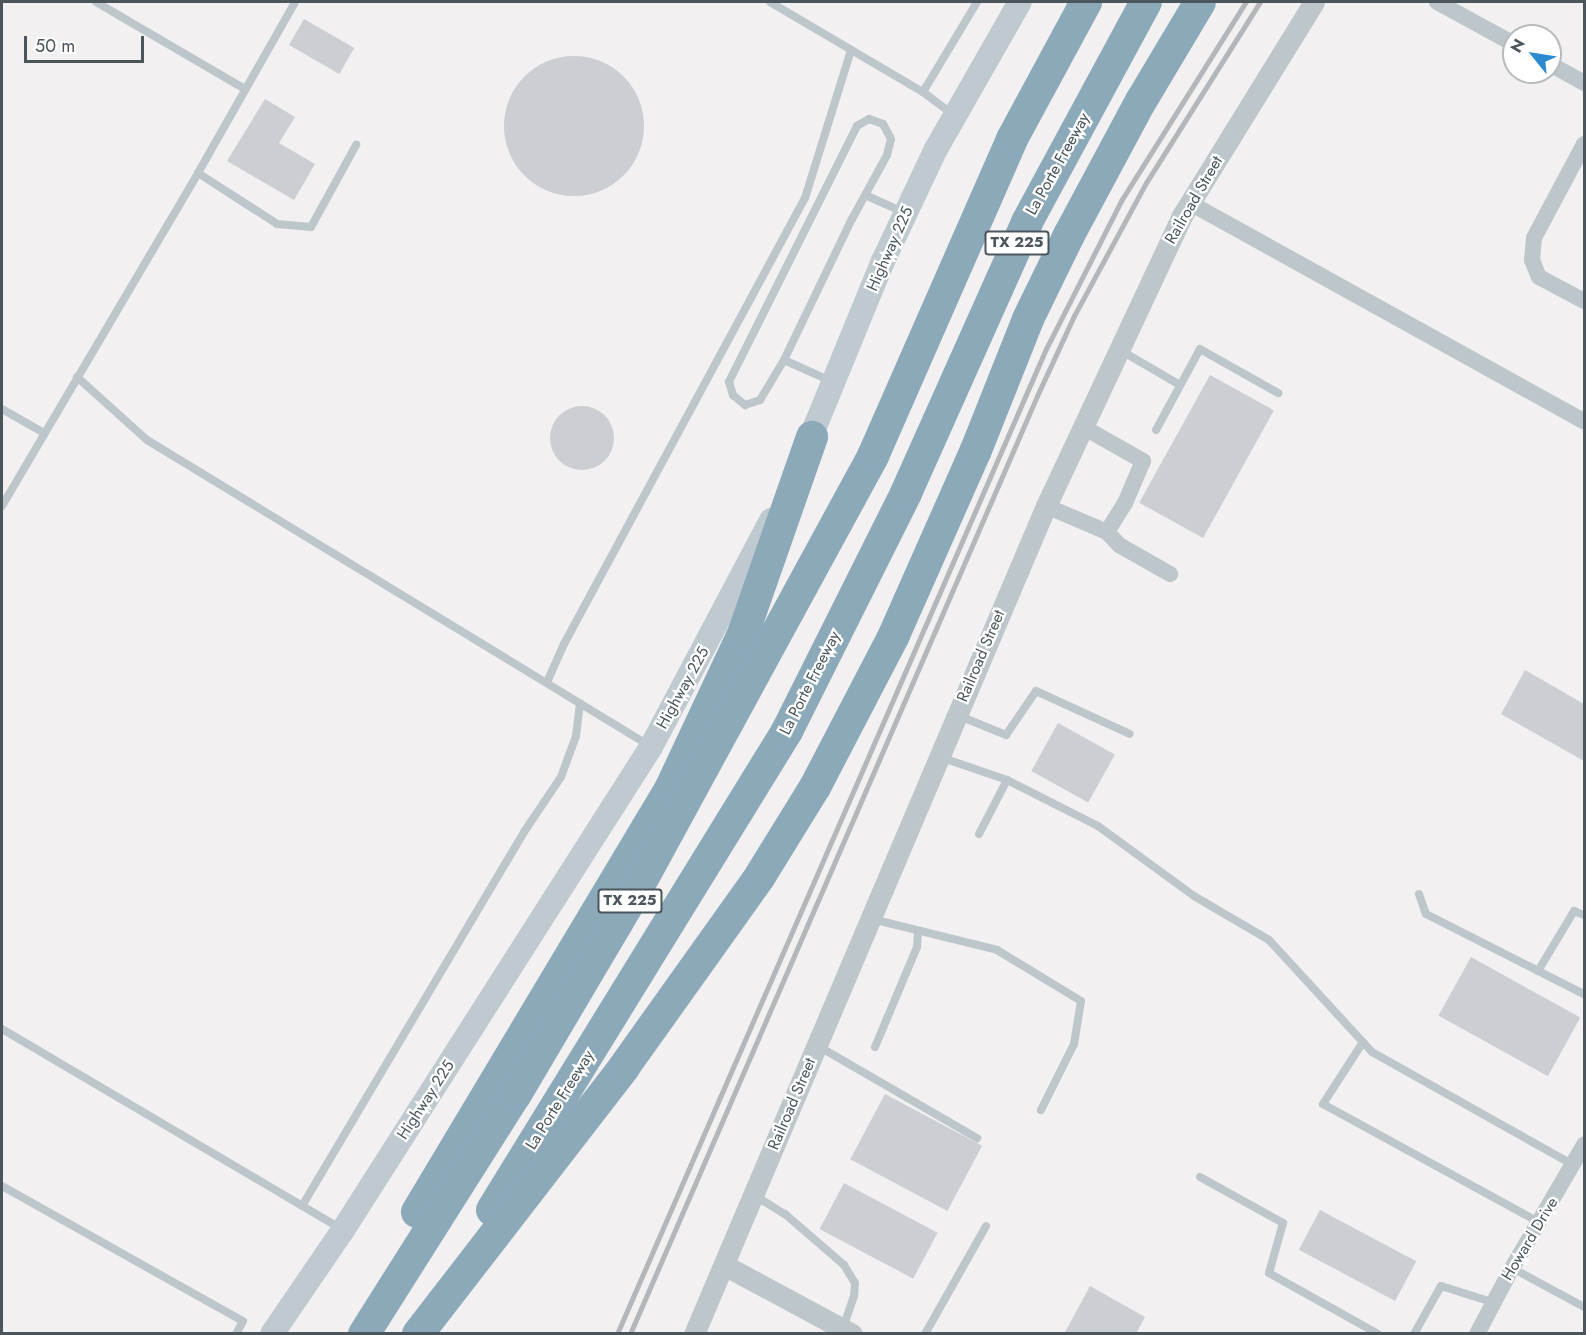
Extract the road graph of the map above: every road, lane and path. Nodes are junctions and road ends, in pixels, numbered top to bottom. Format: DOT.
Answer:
graph roads {
  1 [pos="96,2"];
  2 [pos="295,2"];
  3 [pos="770,2"];
  4 [pos="977,2"];
  5 [pos="1020,2"];
  6 [pos="1086,2"];
  7 [pos="1146,2"];
  8 [pos="1200,2"];
  9 [pos="1314,2"];
  10 [pos="1437,2"];
  11 [pos="1502,37"];
  12 [pos="851,50"];
  13 [pos="1562,71"];
  14 [pos="1584,83"];
  15 [pos="244,89"];
  16 [pos="923,92"];
  17 [pos="954,117"];
  18 [pos="1584,144"];
  19 [pos="356,145"];
  20 [pos="198,173"];
  21 [pos="865,195"];
  22 [pos="1190,203"];
  23 [pos="906,213"];
  24 [pos="1584,301"];
  25 [pos="1119,350"];
  26 [pos="784,360"];
  27 [pos="77,376"];
  28 [pos="834,382"];
  29 [pos="1180,385"];
  30 [pos="1278,393"];
  31 [pos="2,409"];
  32 [pos="1584,421"];
  33 [pos="1083,427"];
  34 [pos="1156,430"];
  35 [pos="44,433"];
  36 [pos="812,438"];
  37 [pos="2,506"];
  38 [pos="1046,506"];
  39 [pos="1107,532"];
  40 [pos="1170,574"];
  41 [pos="547,682"];
  42 [pos="580,703"];
  43 [pos="957,714"];
  44 [pos="1130,734"];
  45 [pos="651,747"];
  46 [pos="939,757"];
  47 [pos="1007,780"];
  48 [pos="979,834"];
  49 [pos="1419,894"];
  50 [pos="1584,915"];
  51 [pos="868,918"];
  52 [pos="918,931"];
  53 [pos="1538,971"];
  54 [pos="1584,994"];
  55 [pos="2,1029"];
  56 [pos="1363,1042"];
  57 [pos="817,1046"];
  58 [pos="875,1047"];
  59 [pos="1041,1110"];
  60 [pos="977,1138"];
  61 [pos="1581,1153"];
  62 [pos="1200,1177"];
  63 [pos="2,1186"];
  64 [pos="753,1195"];
  65 [pos="302,1206"];
  66 [pos="1540,1223"];
  67 [pos="986,1226"];
  68 [pos="343,1230"];
  69 [pos="724,1265"];
  70 [pos="1512,1268"];
  71 [pos="1492,1302"];
  72 [pos="1584,1307"];
  73 [pos="848,1331"];
  74 [pos="236,1334"];
  75 [pos="272,1334"];
  76 [pos="347,1334"];
  77 [pos="364,1334"];
  78 [pos="417,1334"];
  79 [pos="694,1334"];
  80 [pos="925,1334"];
  81 [pos="1378,1334"];
  82 [pos="1414,1334"];
  83 [pos="1477,1334"];
  1 -- 15 [label="lane"];
  2 -- 15 [label="lane"];
  3 -- 12 [label="lane"];
  4 -- 16 [label="lane"];
  5 -- 17 [label="main road, Highway 225"];
  6 -- 77 [label="highway, TX 225"];
  7 -- 78 [label="highway, La Porte Freeway / TX 225"];
  8 -- 78 [label="highway"];
  9 -- 22 [label="street, Railroad Street"];
  10 -- 11 [label="street"];
  12 -- 16 [label="lane"];
  12 -- 41 [label="lane"];
  13 -- 14 [label="street"];
  15 -- 20 [label="lane"];
  16 -- 17 [label="lane"];
  17 -- 23 [label="main road, Highway 225"];
  18 -- 24 [label="street"];
  19 -- 20 [label="lane"];
  20 -- 27 [label="lane"];
  21 -- 23 [label="lane"];
  21 -- 26 [label="lane"];
  21 -- 26 [label="lane"];
  22 -- 25 [label="street, Railroad Street"];
  22 -- 32 [label="street"];
  23 -- 28 [label="main road, Highway 225"];
  25 -- 29 [label="lane"];
  25 -- 33 [label="street, Railroad Street"];
  26 -- 28 [label="lane"];
  27 -- 35 [label="lane"];
  27 -- 41 [label="lane"];
  28 -- 36 [label="main road, Highway 225"];
  29 -- 30 [label="lane"];
  29 -- 34 [label="lane"];
  31 -- 35 [label="lane"];
  33 -- 38 [label="street, Railroad Street"];
  33 -- 39 [label="street"];
  35 -- 37 [label="lane"];
  36 -- 45 [label="main road, Highway 225"];
  36 -- 76 [label="highway"];
  38 -- 39 [label="street"];
  38 -- 43 [label="street, Railroad Street"];
  39 -- 40 [label="street"];
  41 -- 42 [label="lane"];
  42 -- 45 [label="lane"];
  42 -- 65 [label="lane"];
  43 -- 44 [label="lane"];
  43 -- 46 [label="street, Railroad Street"];
  45 -- 68 [label="main road, Highway 225"];
  46 -- 47 [label="lane"];
  46 -- 51 [label="street, Railroad Street"];
  47 -- 48 [label="lane"];
  47 -- 56 [label="lane"];
  49 -- 53 [label="lane"];
  50 -- 53 [label="lane"];
  51 -- 52 [label="lane"];
  51 -- 57 [label="street, Railroad Street"];
  52 -- 58 [label="lane"];
  52 -- 59 [label="lane"];
  53 -- 54 [label="lane"];
  55 -- 65 [label="lane"];
  56 -- 61 [label="lane"];
  56 -- 66 [label="lane"];
  57 -- 60 [label="lane"];
  57 -- 64 [label="street, Railroad Street"];
  61 -- 66 [label="street, Howard Drive"];
  62 -- 81 [label="lane"];
  63 -- 74 [label="lane"];
  64 -- 69 [label="street, Railroad Street"];
  64 -- 73 [label="lane"];
  65 -- 68 [label="lane"];
  66 -- 70 [label="street, Howard Drive"];
  67 -- 80 [label="lane"];
  68 -- 75 [label="main road, Highway 225"];
  69 -- 73 [label="street"];
  69 -- 79 [label="street, Railroad Street"];
  70 -- 71 [label="street, Howard Drive"];
  70 -- 72 [label="lane"];
  71 -- 82 [label="lane"];
  71 -- 83 [label="street, Howard Drive"];
}
